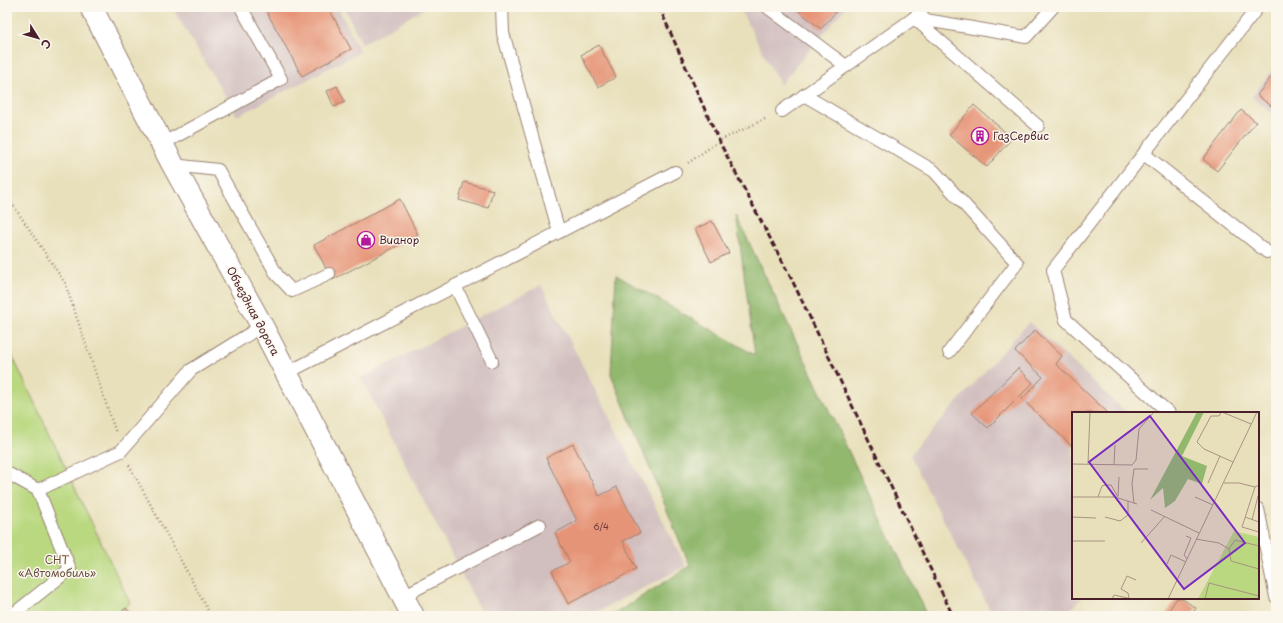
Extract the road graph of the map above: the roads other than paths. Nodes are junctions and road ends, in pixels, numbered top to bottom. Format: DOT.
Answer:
graph roads {
  1 [pos="92,7"];
  2 [pos="502,7"];
  3 [pos="767,7"];
  4 [pos="924,7"];
  5 [pos="1053,7"];
  6 [pos="1258,7"];
  7 [pos="242,9"];
  8 [pos="914,18"];
  9 [pos="846,66"];
  10 [pos="804,95"];
  11 [pos="782,111"];
  12 [pos="1038,126"];
  13 [pos="162,144"];
  14 [pos="1144,154"];
  15 [pos="173,166"];
  16 [pos="675,172"];
  17 [pos="559,232"];
  18 [pos="1267,252"];
  19 [pos="329,274"];
  20 [pos="455,286"];
  21 [pos="262,326"];
  22 [pos="949,352"];
  23 [pos="492,361"];
  24 [pos="286,373"];
  25 [pos="1168,412"];
  26 [pos="7,473"];
  27 [pos="38,490"];
  28 [pos="1259,514"];
  29 [pos="540,525"];
  30 [pos="403,596"];
  31 [pos="1276,597"];
  32 [pos="11,616"];
  33 [pos="413,616"];
  1 -- 13 [label="main road, Объездная дорога"];
  2 -- 17 [label="lane"];
  3 -- 9 [label="lane"];
  4 -- 8 [label="lane"];
  5 -- 8 [label="lane"];
  6 -- 14 [label="lane"];
  7 -- 13 [label="lane"];
  8 -- 9 [label="lane"];
  8 -- 12 [label="lane"];
  9 -- 10 [label="lane"];
  10 -- 11 [label="lane"];
  10 -- 22 [label="lane"];
  13 -- 15 [label="main road, Объездная дорога"];
  14 -- 18 [label="lane"];
  14 -- 25 [label="lane"];
  15 -- 19 [label="lane"];
  15 -- 21 [label="main road, Объездная дорога"];
  16 -- 17 [label="lane"];
  17 -- 20 [label="lane"];
  20 -- 23 [label="lane"];
  20 -- 24 [label="lane"];
  21 -- 24 [label="main road, Объездная дорога"];
  21 -- 27 [label="lane"];
  24 -- 30 [label="main road, Объездная дорога"];
  26 -- 27 [label="lane"];
  27 -- 32 [label="lane"];
  28 -- 31 [label="lane"];
  29 -- 30 [label="lane"];
  30 -- 33 [label="main road, Объездная дорога"];
}
